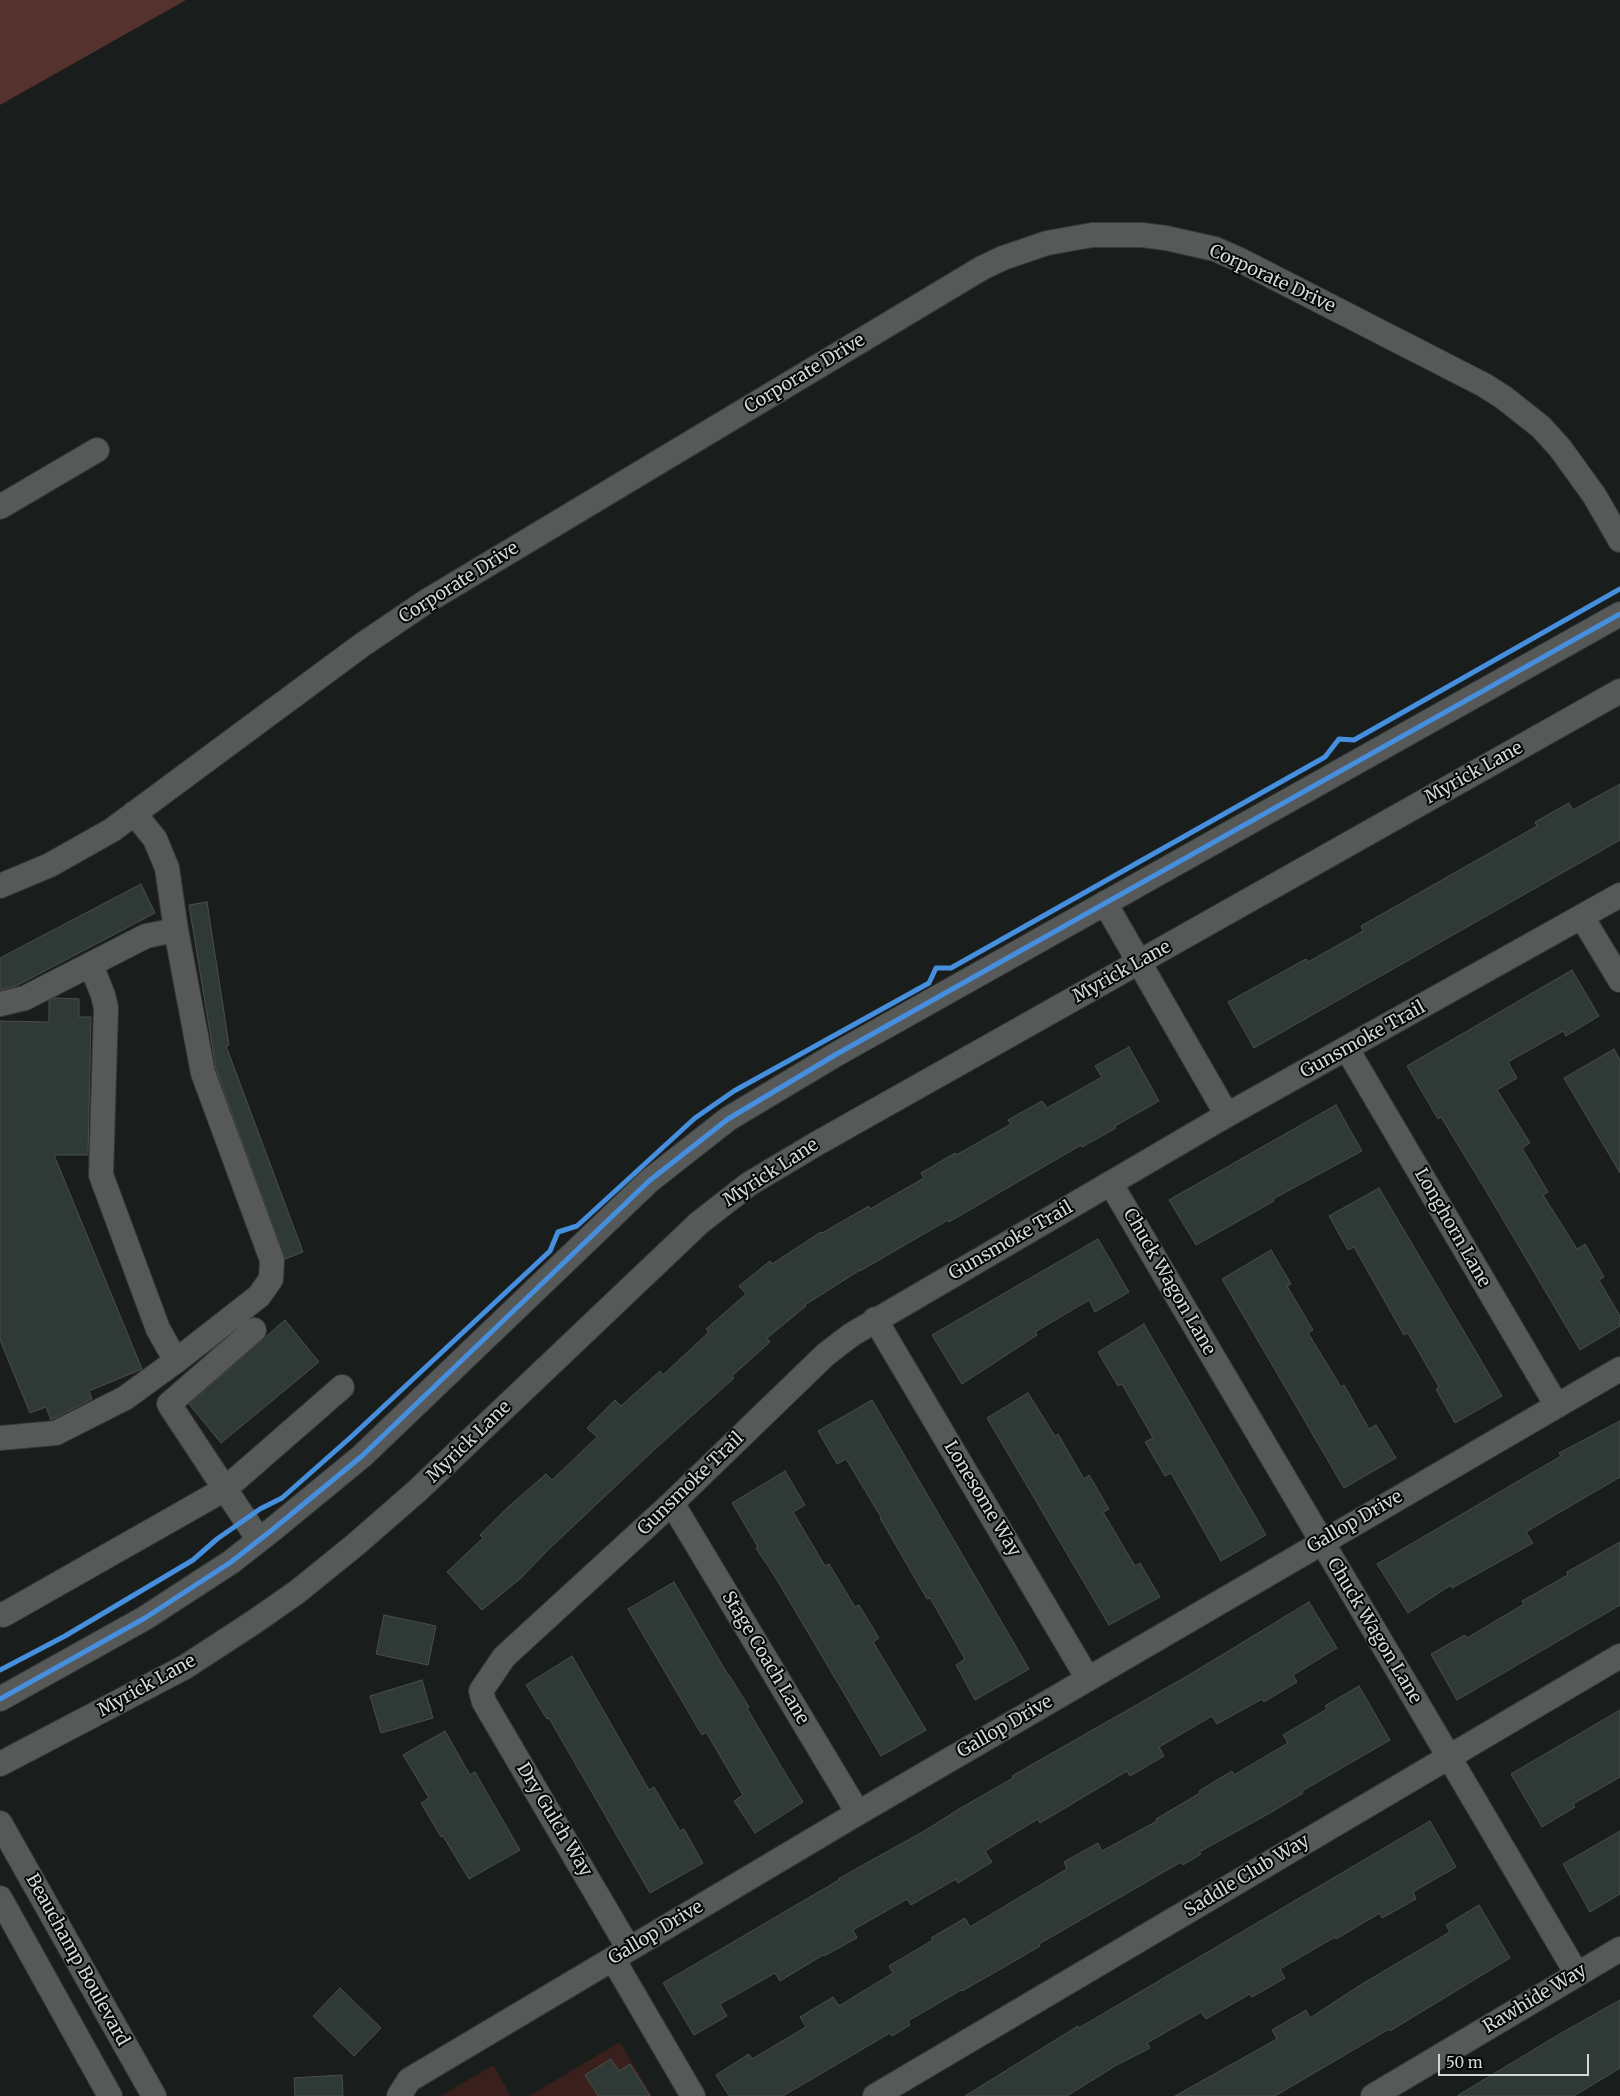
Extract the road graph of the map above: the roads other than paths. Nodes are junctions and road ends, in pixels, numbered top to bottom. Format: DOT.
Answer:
graph roads {
  1 [pos="97,450"];
  2 [pos="0,507"];
  3 [pos="1620,540"];
  4 [pos="1620,614"];
  5 [pos="1620,691"];
  6 [pos="134,813"];
  7 [pos="0,886"];
  8 [pos="1620,895"];
  9 [pos="1105,903"];
  10 [pos="1582,917"];
  11 [pos="176,930"];
  12 [pos="1139,962"];
  13 [pos="92,965"];
  14 [pos="1620,980"];
  15 [pos="0,1004"];
  16 [pos="1348,1049"];
  17 [pos="1227,1115"];
  18 [pos="1111,1184"];
  19 [pos="875,1320"];
  20 [pos="254,1330"];
  21 [pos="176,1361"];
  22 [pos="1620,1369"];
  23 [pos="342,1386"];
  24 [pos="1557,1406"];
  25 [pos="1,1436"];
  26 [pos="225,1489"];
  27 [pos="672,1503"];
  28 [pos="259,1540"];
  29 [pos="1321,1541"];
  30 [pos="0,1614"];
  31 [pos="1620,1656"];
  32 [pos="1088,1679"];
  33 [pos="481,1691"];
  34 [pos="0,1699"];
  35 [pos="1448,1757"];
  36 [pos="0,1764"];
  37 [pos="858,1813"];
  38 [pos="0,1823"];
  39 [pos="0,1898"];
  40 [pos="1620,1949"];
  41 [pos="621,1954"];
  42 [pos="1577,1974"];
  43 [pos="110,2096"];
  44 [pos="154,2096"];
  45 [pos="399,2096"];
  46 [pos="693,2096"];
  47 [pos="875,2096"];
  48 [pos="1373,2096"];
  1 -- 2 [label="street"];
  3 -- 6 [label="street, Corporate Drive"];
  4 -- 9 [label="street"];
  5 -- 12 [label="street, Myrick Lane"];
  6 -- 7 [label="street, Corporate Drive"];
  6 -- 11 [label="street"];
  8 -- 10 [label="street, Gunsmoke Trail"];
  9 -- 12 [label="street"];
  9 -- 28 [label="street"];
  10 -- 14 [label="street"];
  10 -- 16 [label="street, Gunsmoke Trail"];
  11 -- 13 [label="street"];
  11 -- 21 [label="street"];
  12 -- 17 [label="street"];
  12 -- 36 [label="street, Myrick Lane"];
  13 -- 15 [label="street"];
  13 -- 21 [label="street"];
  16 -- 17 [label="street, Gunsmoke Trail"];
  16 -- 24 [label="street, Longhorn Lane"];
  17 -- 18 [label="street, Gunsmoke Trail"];
  18 -- 19 [label="street, Gunsmoke Trail"];
  18 -- 29 [label="street, Chuck Wagon Lane"];
  19 -- 27 [label="street, Gunsmoke Trail"];
  19 -- 32 [label="street, Lonesome Way"];
  20 -- 26 [label="street"];
  21 -- 25 [label="street"];
  22 -- 24 [label="street, Gallop Drive"];
  23 -- 26 [label="street"];
  24 -- 29 [label="street, Gallop Drive"];
  26 -- 28 [label="street"];
  26 -- 30 [label="street"];
  27 -- 33 [label="street, Gunsmoke Trail"];
  27 -- 37 [label="street, Stage Coach Lane"];
  28 -- 34 [label="street"];
  29 -- 32 [label="street, Gallop Drive"];
  29 -- 35 [label="street, Chuck Wagon Lane"];
  31 -- 35 [label="street, Saddle Club Way"];
  32 -- 37 [label="street, Gallop Drive"];
  33 -- 41 [label="street, Dry Gulch Way"];
  35 -- 42 [label="street, Chuck Wagon Lane"];
  35 -- 47 [label="street, Saddle Club Way"];
  37 -- 41 [label="street, Gallop Drive"];
  38 -- 44 [label="street, Beauchamp Boulevard"];
  39 -- 43 [label="street"];
  40 -- 42 [label="street, Rawhide Way"];
  41 -- 45 [label="street, Gallop Drive"];
  41 -- 46 [label="street, Dry Gulch Way"];
  42 -- 48 [label="street, Rawhide Way"];
}
